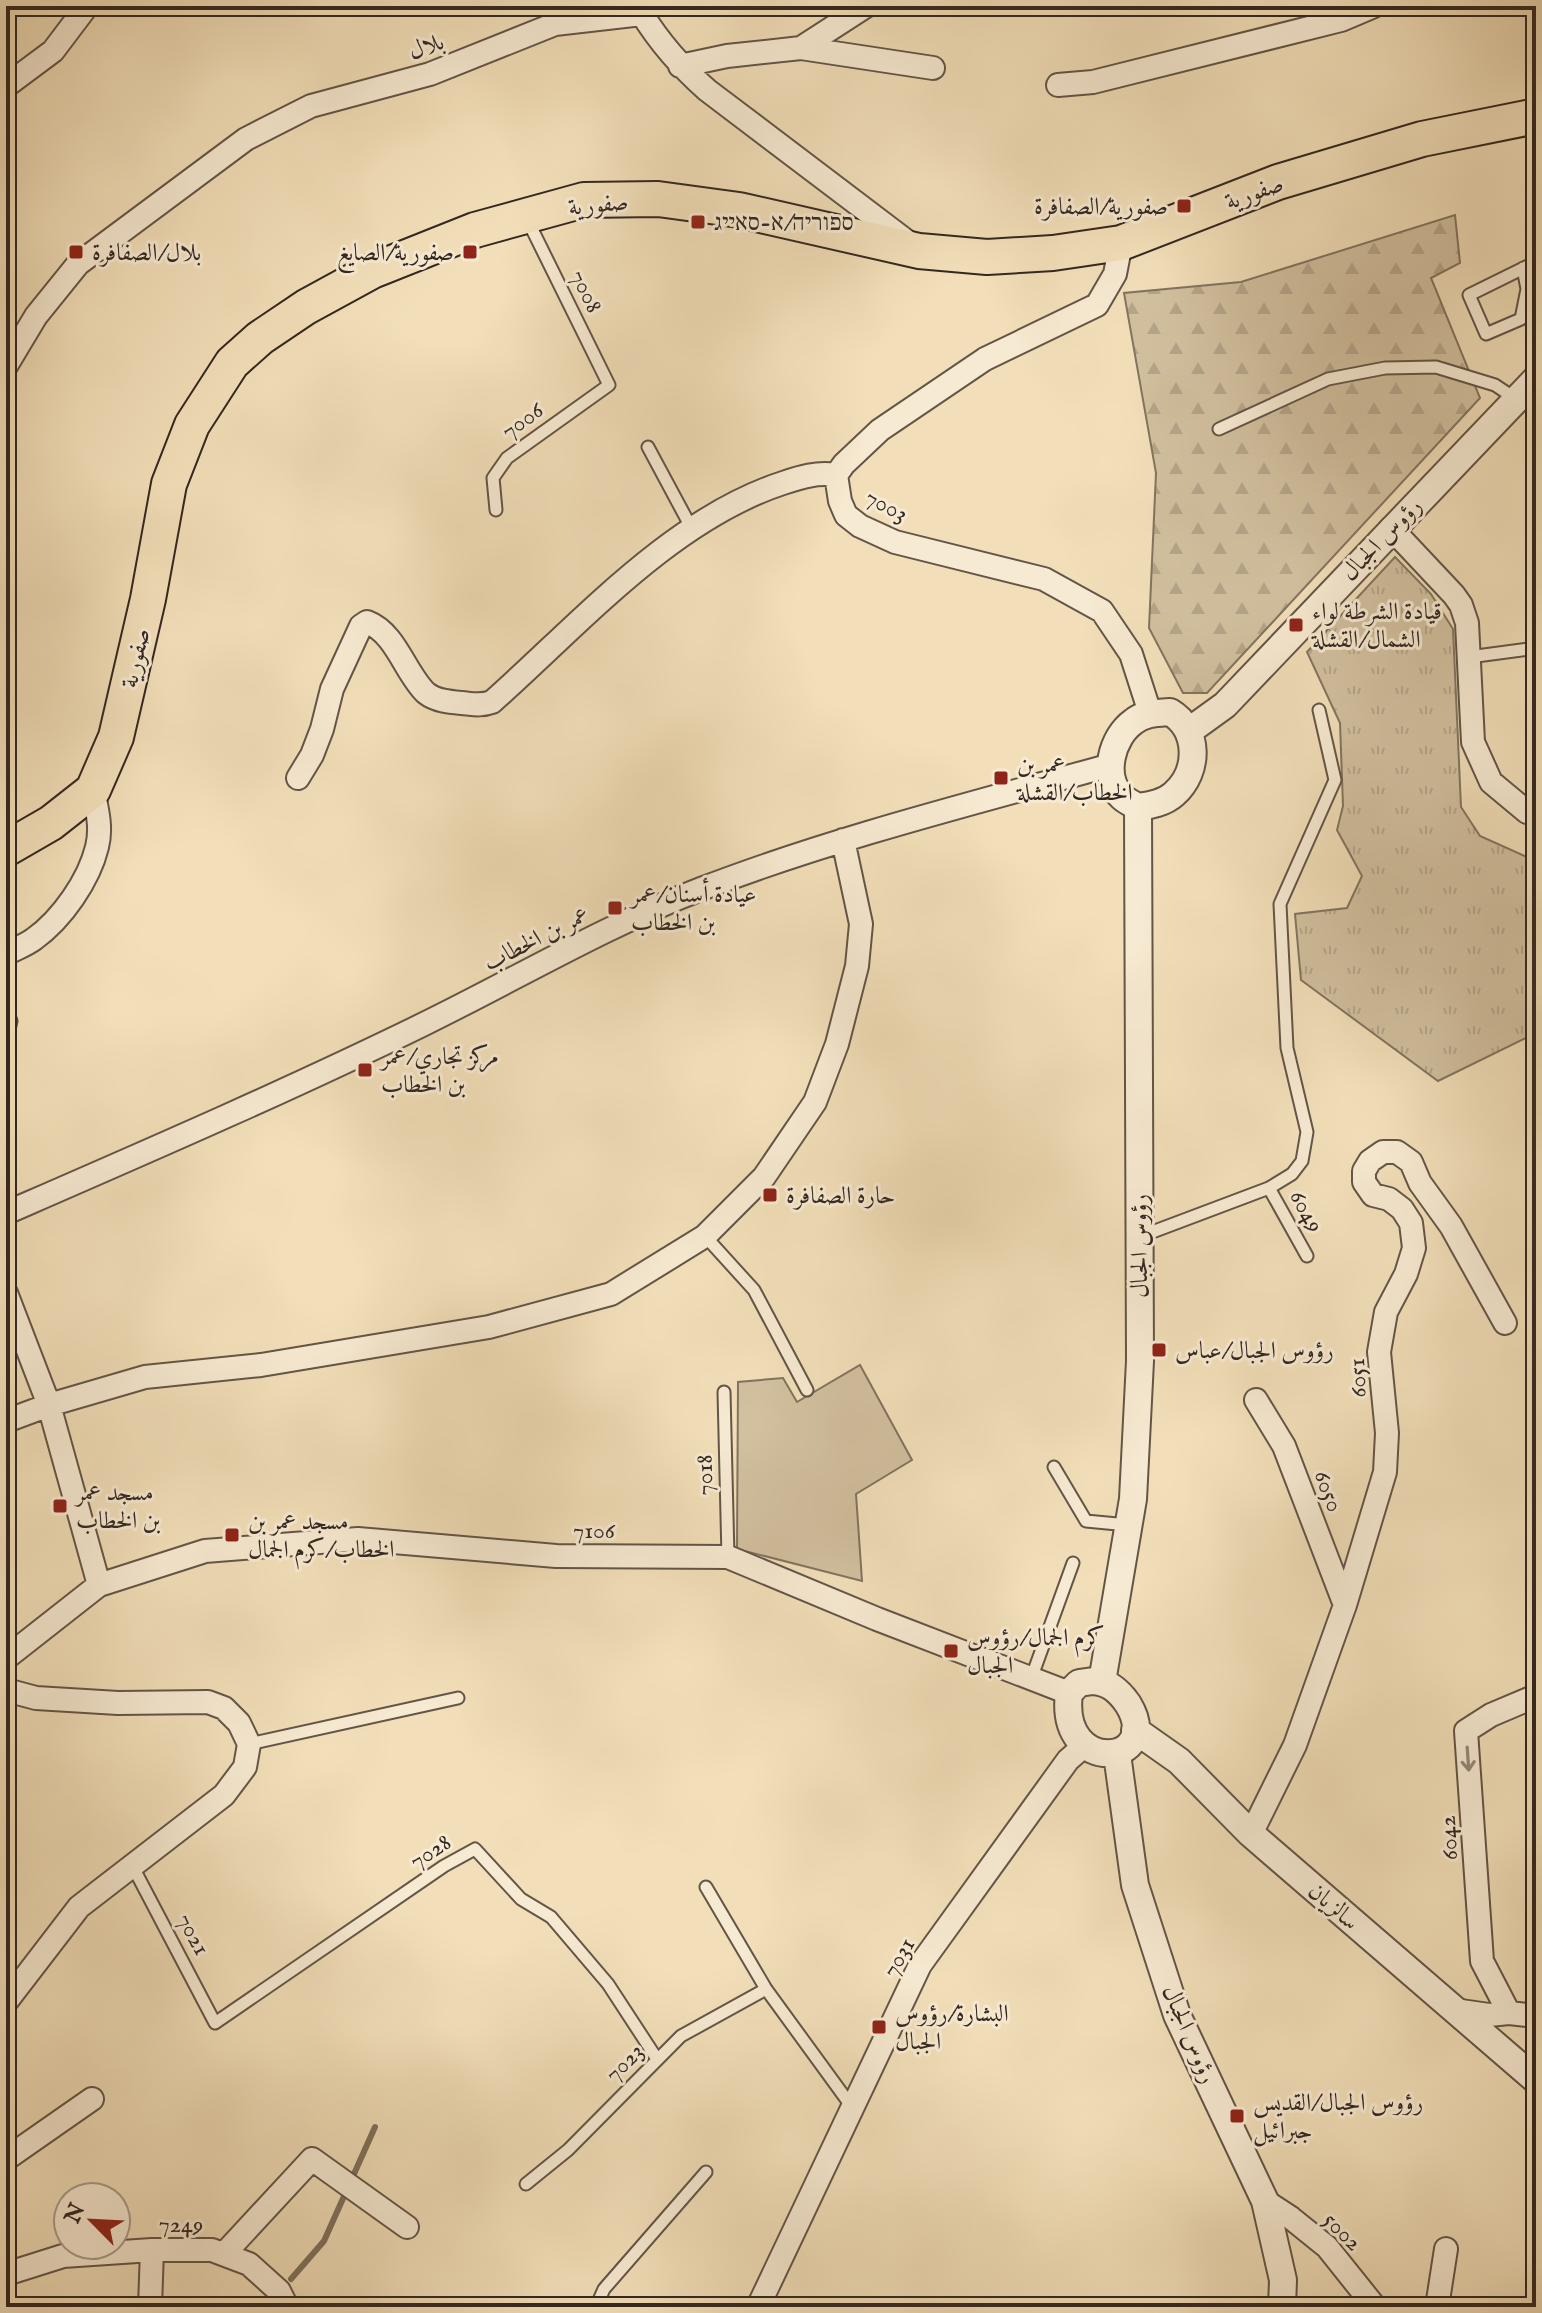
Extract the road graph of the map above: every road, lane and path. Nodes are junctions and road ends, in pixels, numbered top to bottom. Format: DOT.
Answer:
graph roads {
  1 [pos="87,6"];
  2 [pos="866,6"];
  3 [pos="1374,6"];
  4 [pos="641,10"];
  5 [pos="551,15"];
  6 [pos="801,48"];
  7 [pos="680,66"];
  8 [pos="933,68"];
  9 [pos="1058,85"];
  10 [pos="6,86"];
  11 [pos="1536,116"];
  12 [pos="526,216"];
  13 [pos="1121,243"];
  14 [pos="919,251"];
  15 [pos="1536,262"];
  16 [pos="1523,268"];
  17 [pos="6,366"];
  18 [pos="1536,379"];
  19 [pos="609,385"];
  20 [pos="1516,399"];
  21 [pos="1219,429"];
  22 [pos="648,447"];
  23 [pos="836,475"];
  24 [pos="496,510"];
  25 [pos="1391,528"];
  26 [pos="692,529"];
  27 [pos="1536,648"];
  28 [pos="1469,657"];
  29 [pos="1319,710"];
  30 [pos="1150,713"];
  31 [pos="1189,731"];
  32 [pos="1111,765"];
  33 [pos="298,778"];
  34 [pos="93,790"];
  35 [pos="1138,807"];
  36 [pos="1536,815"];
  37 [pos="843,840"];
  38 [pos="6,849"];
  39 [pos="6,954"];
  40 [pos="6,1008"];
  41 [pos="6,1043"];
  42 [pos="1269,1188"];
  43 [pos="6,1213"];
  44 [pos="705,1236"];
  45 [pos="1139,1237"];
  46 [pos="1307,1256"];
  47 [pos="6,1293"];
  48 [pos="1505,1323"];
  49 [pos="807,1390"];
  50 [pos="724,1392"];
  51 [pos="1256,1400"];
  52 [pos="49,1405"];
  53 [pos="6,1421"];
  54 [pos="1054,1467"];
  55 [pos="1129,1525"];
  56 [pos="728,1557"];
  57 [pos="1073,1563"];
  58 [pos="99,1585"];
  59 [pos="1345,1605"];
  60 [pos="6,1658"];
  61 [pos="1031,1679"];
  62 [pos="1102,1682"];
  63 [pos="6,1690"];
  64 [pos="1069,1693"];
  65 [pos="1536,1696"];
  66 [pos="458,1698"];
  67 [pos="1135,1730"];
  68 [pos="249,1744"];
  69 [pos="1084,1746"];
  70 [pos="1117,1754"];
  71 [pos="1251,1834"];
  72 [pos="133,1867"];
  73 [pos="706,1887"];
  74 [pos="766,1989"];
  75 [pos="6,2002"];
  76 [pos="1454,2010"];
  77 [pos="1509,2013"];
  78 [pos="1536,2016"];
  79 [pos="215,2023"];
  80 [pos="657,2059"];
  81 [pos="1536,2080"];
  82 [pos="92,2099"];
  83 [pos="852,2108"];
  84 [pos="6,2159"];
  85 [pos="706,2172"];
  86 [pos="526,2184"];
  87 [pos="1265,2201"];
  88 [pos="407,2227"];
  89 [pos="1446,2249"];
  90 [pos="152,2250"];
  91 [pos="224,2254"];
  92 [pos="6,2274"];
  93 [pos="150,2307"];
  94 [pos="287,2307"];
  95 [pos="596,2307"];
  96 [pos="758,2307"];
  97 [pos="1282,2307"];
  98 [pos="1375,2307"];
  99 [pos="1437,2307"];
  1 -- 10 [label="street"];
  2 -- 6 [label="street"];
  3 -- 9 [label="street"];
  4 -- 5 [label="street, بلال"];
  4 -- 7 [label="street, بلال"];
  5 -- 17 [label="street, بلال"];
  6 -- 7 [label="street"];
  6 -- 8 [label="street"];
  7 -- 14 [label="street, بلال"];
  11 -- 13 [label="main road, صفورية"];
  12 -- 14 [label="main road, صفورية"];
  12 -- 19 [label="lane, 7008"];
  12 -- 34 [label="main road, صفورية"];
  13 -- 14 [label="main road, صفورية"];
  13 -- 23 [label="street, 7003"];
  15 -- 16 [label="lane"];
  16 -- 16 [label="lane"];
  18 -- 20 [label="street, رؤوس الجبال"];
  19 -- 24 [label="lane, 7006"];
  20 -- 21 [label="lane"];
  20 -- 25 [label="street, رؤوس الجبال"];
  22 -- 26 [label="lane"];
  23 -- 26 [label="street"];
  23 -- 30 [label="street, 7003"];
  25 -- 28 [label="street"];
  25 -- 31 [label="street, رؤوس الجبال"];
  26 -- 33 [label="street"];
  27 -- 28 [label="lane"];
  28 -- 36 [label="street"];
  29 -- 42 [label="lane"];
  30 -- 31 [label="street"];
  30 -- 32 [label="street"];
  31 -- 35 [label="street"];
  32 -- 35 [label="street"];
  32 -- 37 [label="street, عمر بن الخطاب"];
  34 -- 38 [label="main road, صفورية"];
  34 -- 39 [label="street"];
  35 -- 45 [label="street, رؤوس الجبال"];
  37 -- 43 [label="street, عمر بن الخطاب"];
  37 -- 44 [label="street"];
  40 -- 41 [label="lane"];
  42 -- 45 [label="lane"];
  42 -- 46 [label="lane, 6049"];
  44 -- 49 [label="lane"];
  44 -- 52 [label="street"];
  45 -- 55 [label="street, رؤوس الجبال"];
  47 -- 52 [label="street"];
  48 -- 59 [label="street, 6051"];
  50 -- 56 [label="lane, 7018"];
  51 -- 59 [label="street, 6050"];
  52 -- 53 [label="street"];
  52 -- 58 [label="street"];
  54 -- 55 [label="lane"];
  55 -- 62 [label="street, رؤوس الجبال"];
  56 -- 58 [label="street, 7106"];
  56 -- 61 [label="street, 7106"];
  57 -- 61 [label="lane"];
  58 -- 60 [label="street"];
  59 -- 71 [label="street, 6051"];
  61 -- 64 [label="street, 7106"];
  62 -- 64 [label="street"];
  62 -- 67 [label="street"];
  63 -- 68 [label="street"];
  64 -- 69 [label="street"];
  65 -- 77 [label="street, 6042, one-way"];
  66 -- 68 [label="lane"];
  67 -- 70 [label="street"];
  67 -- 71 [label="street, سالزيان"];
  68 -- 72 [label="street"];
  69 -- 70 [label="street"];
  69 -- 83 [label="street, 7031"];
  70 -- 87 [label="street, رؤوس الجبال"];
  71 -- 76 [label="street, سالزيان"];
  72 -- 75 [label="street"];
  72 -- 79 [label="lane, 7021"];
  73 -- 74 [label="lane"];
  74 -- 80 [label="lane, 7023"];
  74 -- 83 [label="lane"];
  76 -- 77 [label="street"];
  76 -- 81 [label="street, سالزيان"];
  77 -- 78 [label="street"];
  79 -- 80 [label="lane, 7028"];
  80 -- 86 [label="lane, 7023"];
  82 -- 84 [label="street"];
  83 -- 96 [label="street, 7031"];
  85 -- 95 [label="lane"];
  87 -- 97 [label="street, رؤوس الجبال"];
  87 -- 98 [label="street, 5002"];
  88 -- 91 [label="street"];
  89 -- 99 [label="street"];
  90 -- 91 [label="street, 7249"];
  90 -- 92 [label="street, 7249"];
  90 -- 93 [label="street"];
  91 -- 94 [label="street, 7249"];
}
